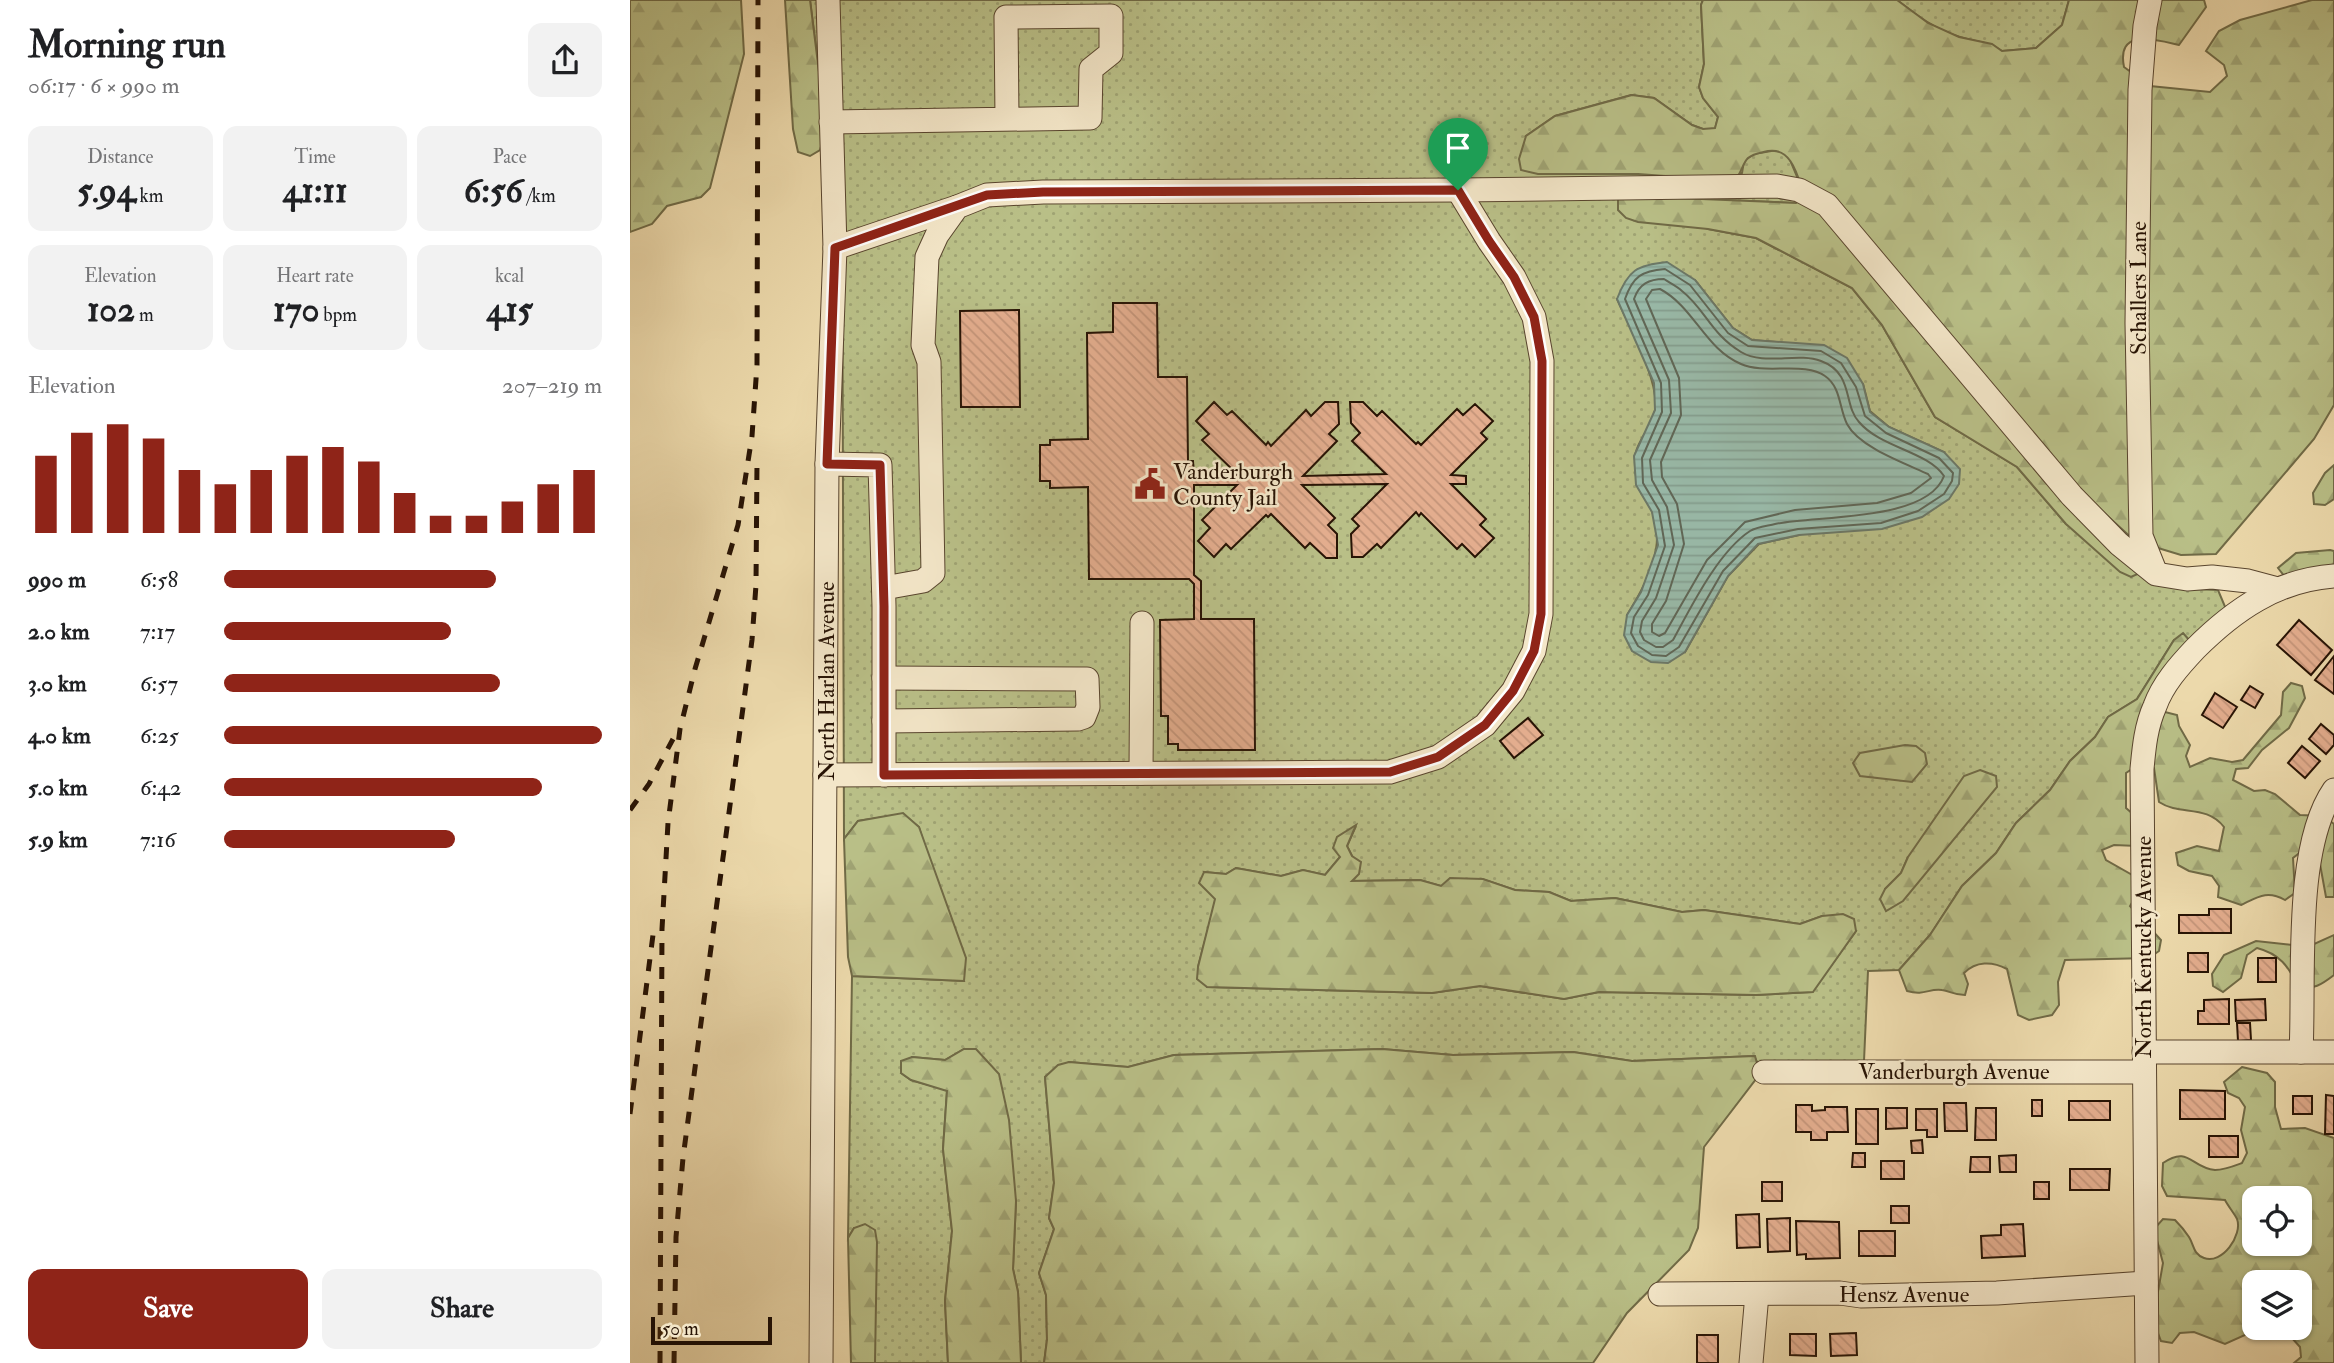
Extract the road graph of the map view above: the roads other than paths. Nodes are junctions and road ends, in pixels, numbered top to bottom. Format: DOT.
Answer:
graph roads {
  1 [pos="828,0"];
  2 [pos="2150,0"];
  3 [pos="1007,119"];
  4 [pos="831,122"];
  5 [pos="1458,190"];
  6 [pos="957,207"];
  7 [pos="835,248"];
  8 [pos="827,464"];
  9 [pos="2156,573"];
  10 [pos="2334,576"];
  11 [pos="884,588"];
  12 [pos="2278,589"];
  13 [pos="1142,622"];
  14 [pos="884,678"];
  15 [pos="884,721"];
  16 [pos="1141,773"];
  17 [pos="825,775"];
  18 [pos="884,775"];
  19 [pos="2334,790"];
  20 [pos="2301,1052"];
  21 [pos="2334,1052"];
  22 [pos="2144,1062"];
  23 [pos="1764,1072"];
  24 [pos="2146,1283"];
  25 [pos="1660,1294"];
  26 [pos="1757,1294"];
  27 [pos="821,1363"];
  28 [pos="1751,1363"];
  29 [pos="2147,1363"];
  1 -- 4 [label="street, North Harlan Avenue"];
  2 -- 9 [label="street, Schallers Lane"];
  3 -- 3 [label="street"];
  3 -- 4 [label="street"];
  4 -- 7 [label="street, North Harlan Avenue"];
  5 -- 6 [label="street"];
  5 -- 9 [label="street"];
  5 -- 16 [label="street"];
  6 -- 7 [label="street"];
  6 -- 11 [label="street"];
  7 -- 8 [label="street, North Harlan Avenue"];
  8 -- 11 [label="street"];
  8 -- 17 [label="street, North Harlan Avenue"];
  9 -- 12 [label="street"];
  10 -- 12 [label="street, North Kentucky Avenue"];
  11 -- 14 [label="street"];
  12 -- 22 [label="street, North Kentucky Avenue"];
  13 -- 16 [label="street"];
  14 -- 15 [label="street"];
  14 -- 15 [label="street"];
  15 -- 18 [label="street"];
  16 -- 18 [label="street"];
  17 -- 18 [label="street"];
  17 -- 27 [label="street, North Harlan Avenue"];
  19 -- 20 [label="street"];
  20 -- 21 [label="street, Vanderburgh Avenue"];
  20 -- 22 [label="street, Vanderburgh Avenue"];
  22 -- 23 [label="street, Vanderburgh Avenue"];
  22 -- 24 [label="street, North Kentucky Avenue"];
  24 -- 26 [label="street, Hensz Avenue"];
  24 -- 29 [label="street, North Kentucky Avenue"];
  25 -- 26 [label="street, Hensz Avenue"];
  26 -- 28 [label="street"];
}
